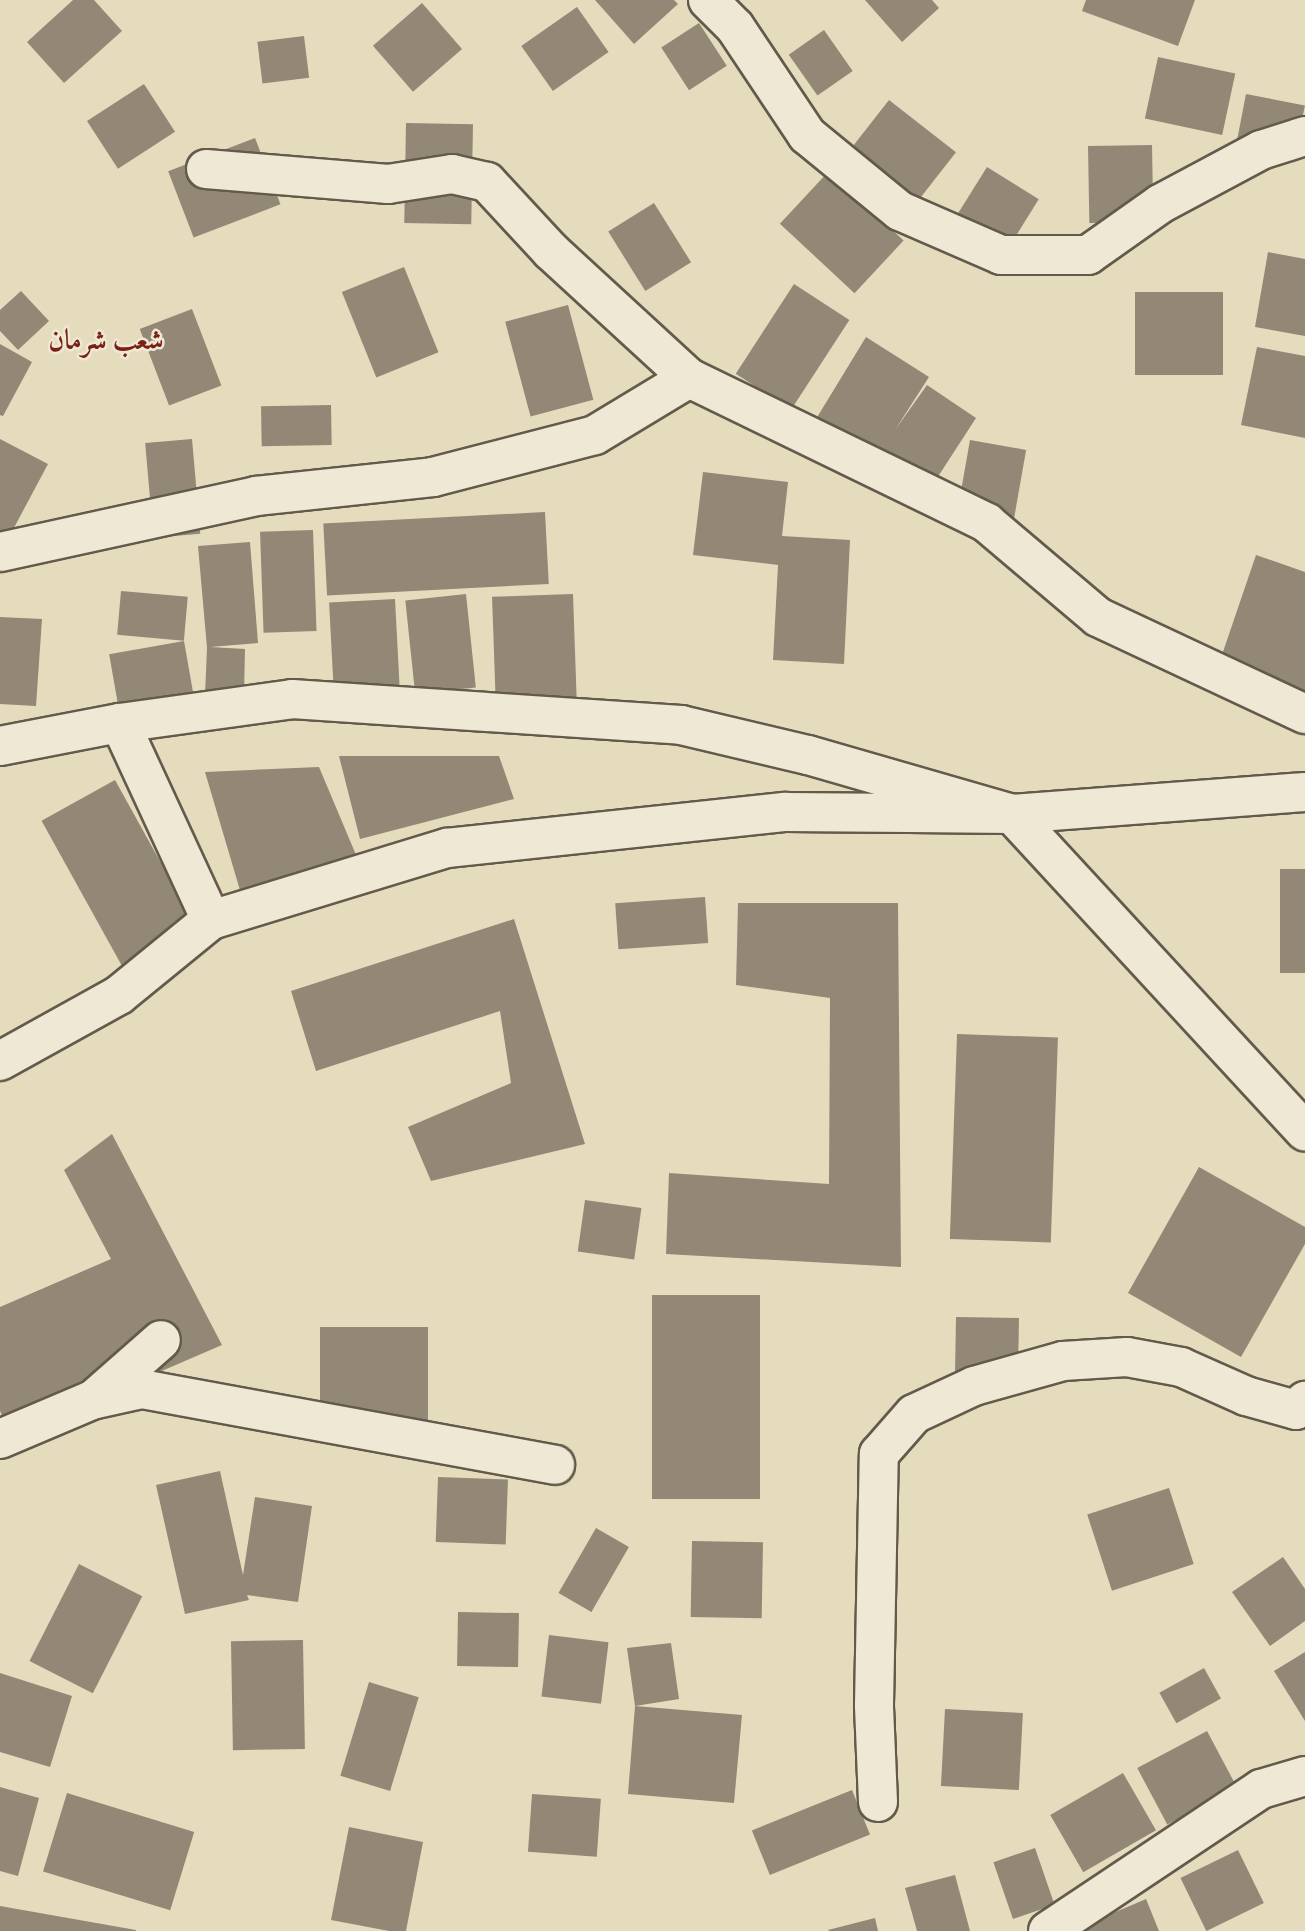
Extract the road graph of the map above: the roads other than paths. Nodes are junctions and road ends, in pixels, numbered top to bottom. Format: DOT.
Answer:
graph roads {
  1 [pos="708,0"];
  2 [pos="1305,136"];
  3 [pos="206,169"];
  4 [pos="689,378"];
  5 [pos="0,552"];
  6 [pos="1305,714"];
  7 [pos="120,723"];
  8 [pos="0,746"];
  9 [pos="1305,792"];
  10 [pos="1012,814"];
  11 [pos="211,920"];
  12 [pos="0,1061"];
  13 [pos="1305,1132"];
  14 [pos="161,1340"];
  15 [pos="92,1400"];
  16 [pos="1305,1401"];
  17 [pos="0,1439"];
  18 [pos="555,1465"];
  19 [pos="1305,1776"];
  20 [pos="878,1802"];
  21 [pos="1048,1931"];
  1 -- 2 [label="street"];
  3 -- 4 [label="street"];
  4 -- 5 [label="street"];
  4 -- 6 [label="street"];
  7 -- 8 [label="street"];
  7 -- 10 [label="street"];
  7 -- 11 [label="street"];
  9 -- 10 [label="street"];
  10 -- 11 [label="street"];
  10 -- 13 [label="street"];
  11 -- 12 [label="street"];
  14 -- 15 [label="street"];
  15 -- 17 [label="street"];
  15 -- 18 [label="street"];
  16 -- 20 [label="street"];
  19 -- 21 [label="street"];
}
